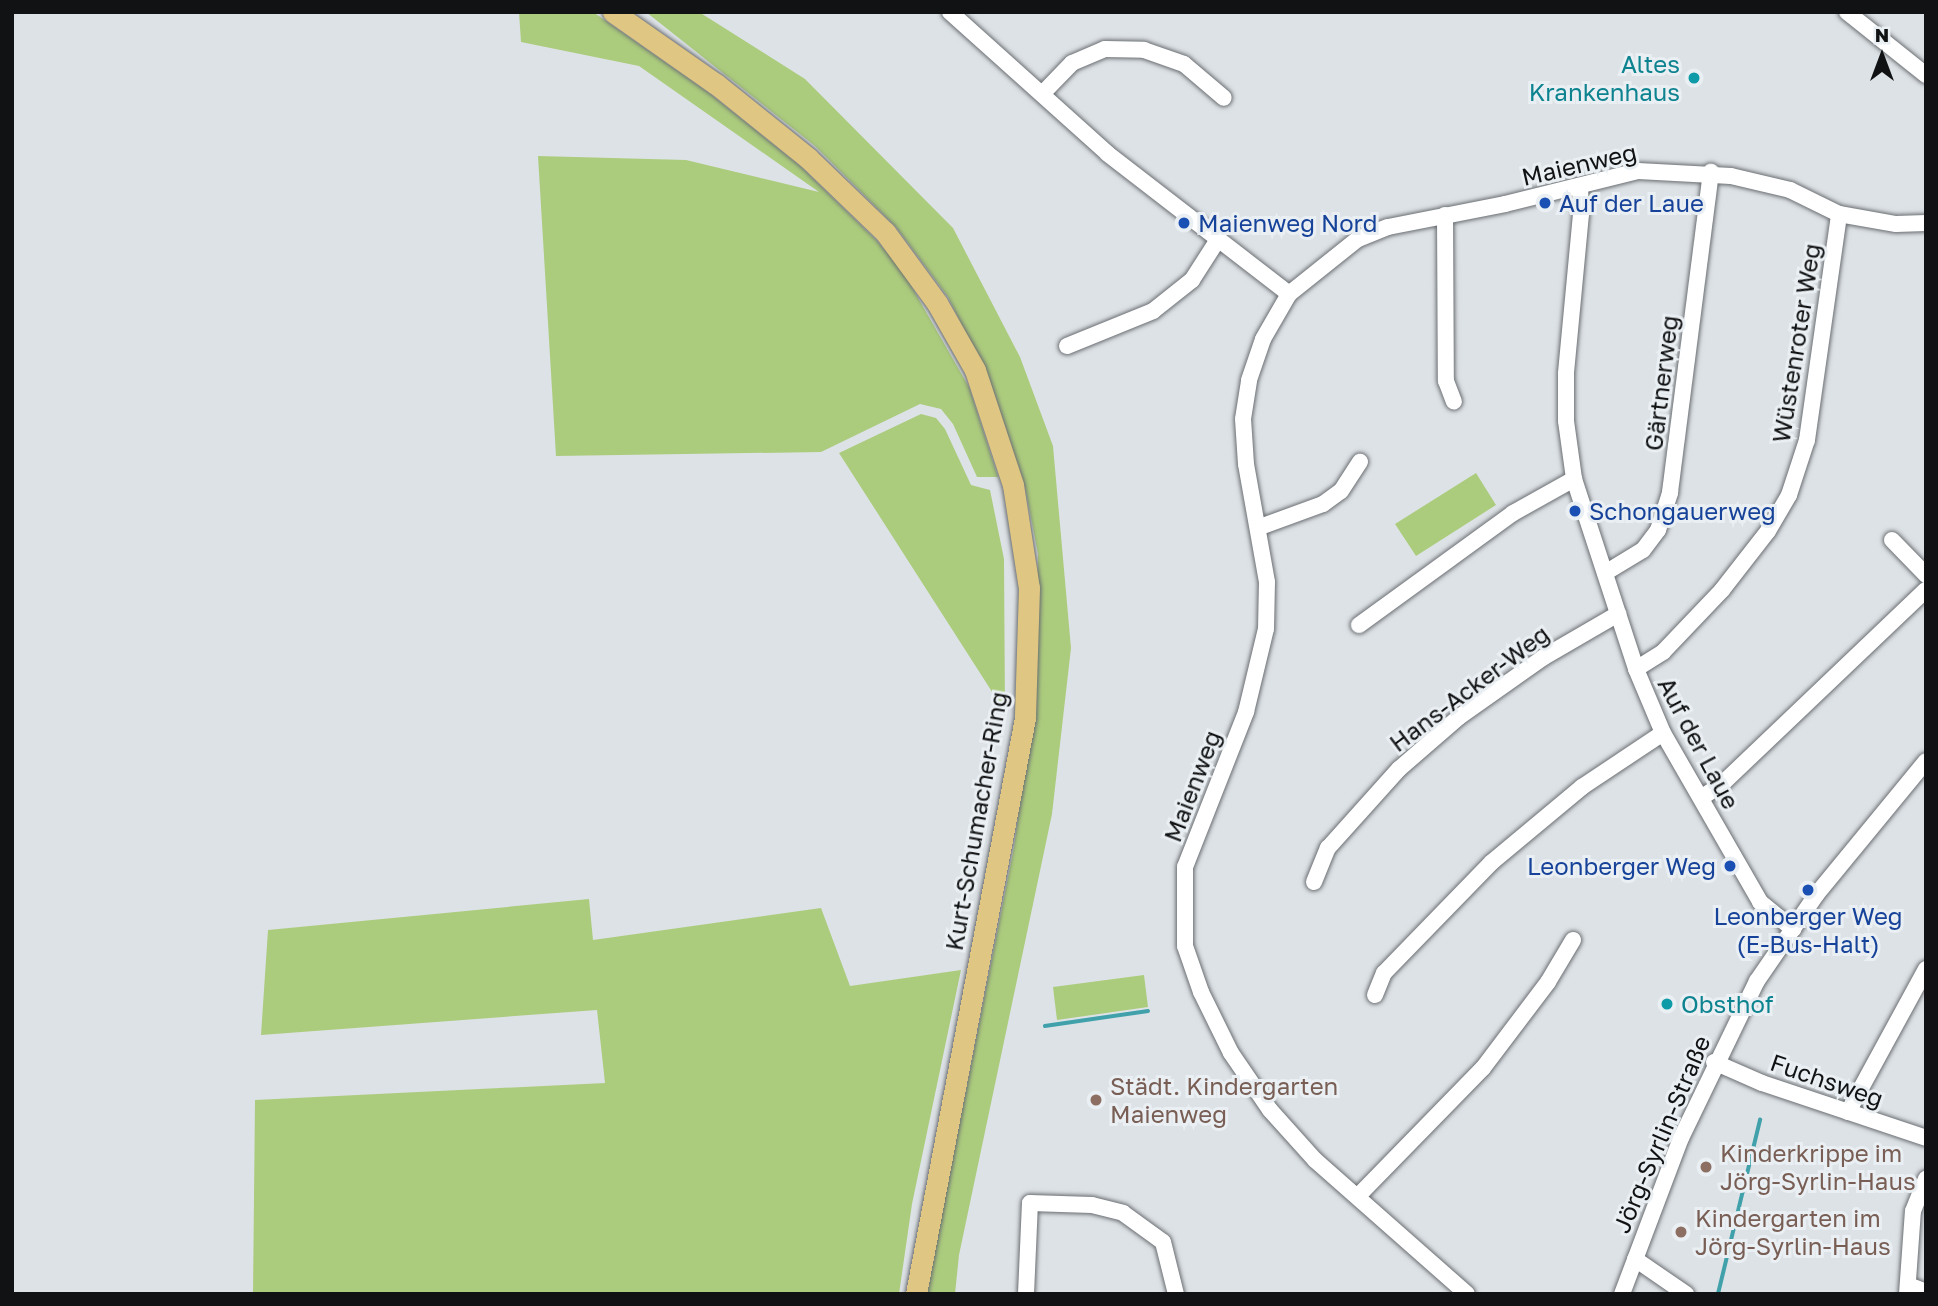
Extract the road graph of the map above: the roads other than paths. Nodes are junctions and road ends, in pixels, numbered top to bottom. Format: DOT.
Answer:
graph roads {
  1 [pos="613,12"];
  2 [pos="950,12"];
  3 [pos="1847,12"];
  4 [pos="1926,75"];
  5 [pos="1042,94"];
  6 [pos="1224,98"];
  7 [pos="1711,172"];
  8 [pos="1580,186"];
  9 [pos="1839,214"];
  10 [pos="1445,215"];
  11 [pos="1926,223"];
  12 [pos="1217,241"];
  13 [pos="1289,294"];
  14 [pos="1067,346"];
  15 [pos="1454,402"];
  16 [pos="1360,462"];
  17 [pos="1574,479"];
  18 [pos="1260,527"];
  19 [pos="1892,540"];
  20 [pos="1605,573"];
  21 [pos="1926,575"];
  22 [pos="1926,590"];
  23 [pos="1618,614"];
  24 [pos="1359,625"];
  25 [pos="1636,669"];
  26 [pos="1662,733"];
  27 [pos="1926,761"];
  28 [pos="1702,798"];
  29 [pos="1314,882"];
  30 [pos="1793,929"];
  31 [pos="1573,940"];
  32 [pos="1926,969"];
  33 [pos="1375,995"];
  34 [pos="1714,1062"];
  35 [pos="1848,1112"];
  36 [pos="1926,1138"];
  37 [pos="1926,1178"];
  38 [pos="1358,1196"];
  39 [pos="1634,1259"];
  40 [pos="1908,1289"];
  41 [pos="1926,1292"];
  42 [pos="916,1294"];
  43 [pos="1026,1294"];
  44 [pos="1176,1294"];
  45 [pos="1467,1294"];
  46 [pos="1622,1294"];
  47 [pos="1686,1294"];
  1 -- 42 [label="main road, Kurt-Schumacher-Ring"];
  2 -- 5 [label="street"];
  3 -- 4 [label="street"];
  5 -- 6 [label="street"];
  5 -- 12 [label="street"];
  7 -- 8 [label="street, Maienweg"];
  7 -- 9 [label="street, Maienweg"];
  7 -- 20 [label="street, Gärtnerweg"];
  8 -- 10 [label="street, Maienweg"];
  8 -- 17 [label="street, Auf der Laue"];
  9 -- 11 [label="street, Maienweg"];
  9 -- 25 [label="street, Wüstenroter Weg"];
  10 -- 13 [label="street, Maienweg"];
  10 -- 15 [label="street"];
  12 -- 13 [label="street"];
  12 -- 14 [label="street"];
  13 -- 18 [label="street, Maienweg"];
  16 -- 18 [label="street"];
  17 -- 20 [label="street, Auf der Laue"];
  17 -- 24 [label="street"];
  18 -- 38 [label="street, Maienweg"];
  19 -- 21 [label="street"];
  20 -- 23 [label="street, Auf der Laue"];
  22 -- 28 [label="street"];
  23 -- 25 [label="street, Auf der Laue"];
  23 -- 29 [label="street, Hans-Acker-Weg"];
  25 -- 26 [label="street, Auf der Laue"];
  26 -- 28 [label="street, Auf der Laue"];
  26 -- 33 [label="street"];
  27 -- 30 [label="street, Jörg-Syrlin-Straße"];
  28 -- 30 [label="street, Auf der Laue"];
  30 -- 34 [label="street, Jörg-Syrlin-Straße"];
  31 -- 38 [label="street"];
  32 -- 35 [label="street"];
  34 -- 35 [label="street, Fuchsweg"];
  34 -- 39 [label="street, Jörg-Syrlin-Straße"];
  35 -- 36 [label="street, Fuchsweg"];
  37 -- 40 [label="street"];
  38 -- 45 [label="street, Maienweg"];
  39 -- 46 [label="street, Jörg-Syrlin-Straße"];
  39 -- 47 [label="street"];
  40 -- 41 [label="street"];
  43 -- 44 [label="street"];
}
